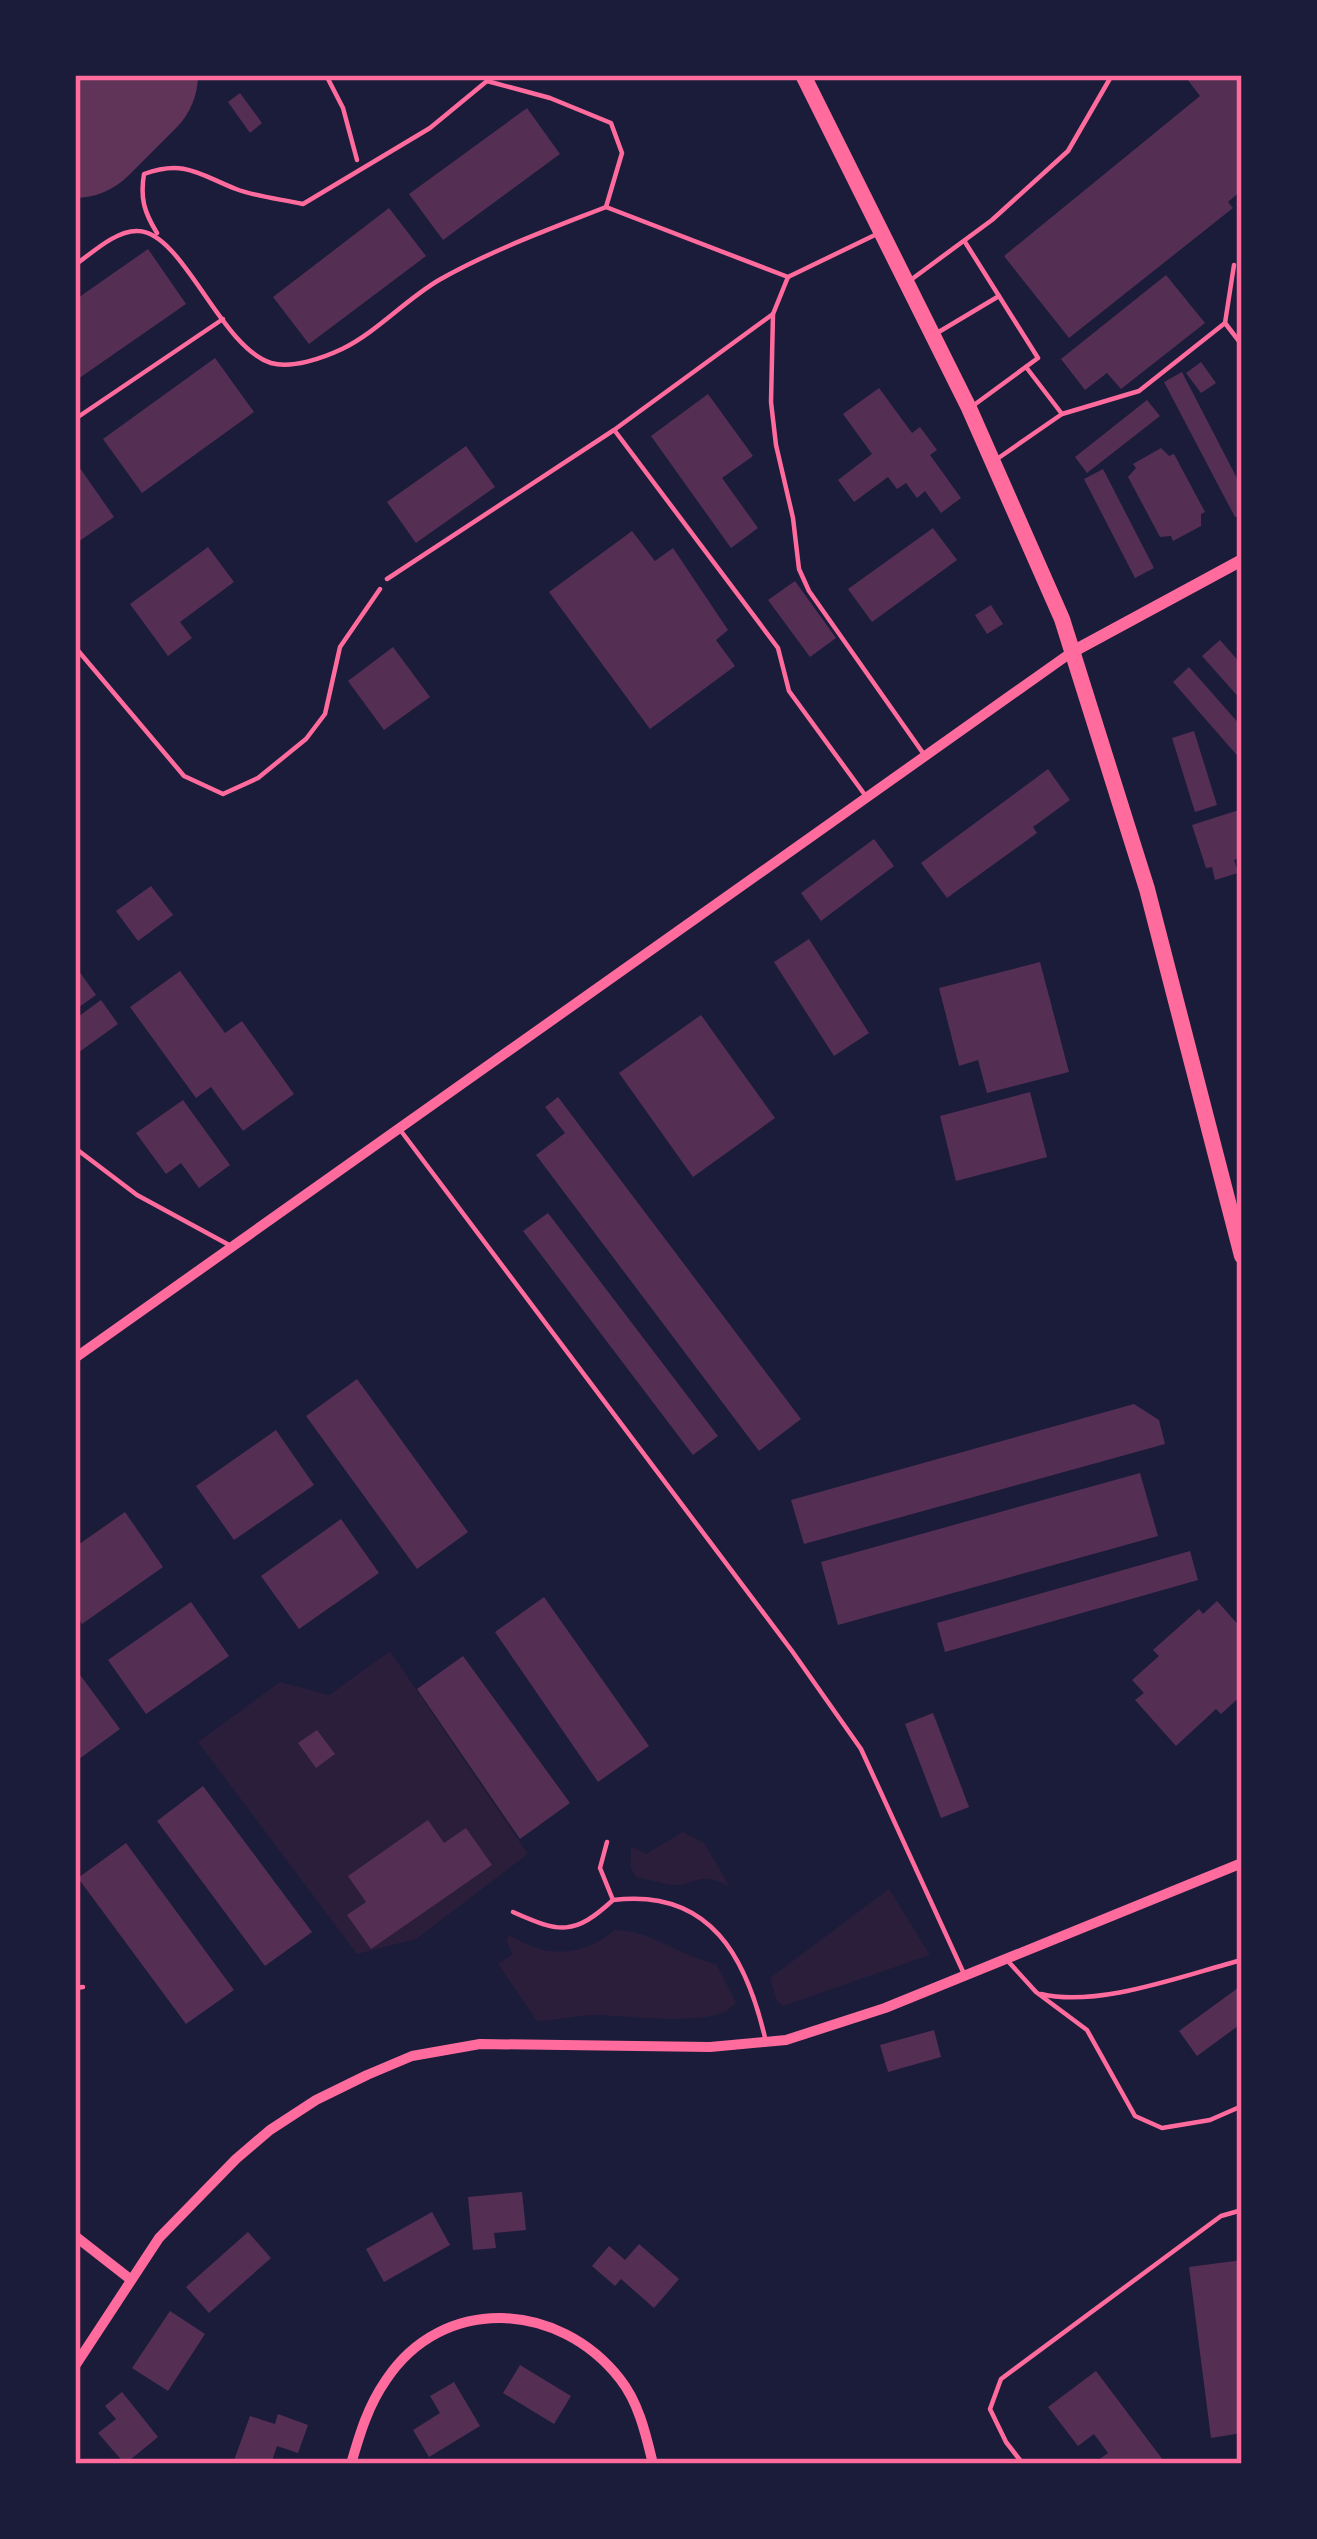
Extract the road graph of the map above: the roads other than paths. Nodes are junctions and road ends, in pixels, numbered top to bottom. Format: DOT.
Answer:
graph roads {
  1 [pos="803,75"];
  2 [pos="1112,75"];
  3 [pos="606,207"];
  4 [pos="883,232"];
  5 [pos="159,236"];
  6 [pos="964,240"];
  7 [pos="75,265"];
  8 [pos="1234,265"];
  9 [pos="788,277"];
  10 [pos="907,282"];
  11 [pos="999,296"];
  12 [pos="773,314"];
  13 [pos="223,319"];
  14 [pos="1225,323"];
  15 [pos="933,335"];
  16 [pos="1242,345"];
  17 [pos="1026,367"];
  18 [pos="969,408"];
  19 [pos="1062,414"];
  20 [pos="75,418"];
  21 [pos="614,430"];
  22 [pos="992,463"];
  23 [pos="1242,560"];
  24 [pos="387,579"];
  25 [pos="1072,652"];
  26 [pos="923,754"];
  27 [pos="865,795"];
  28 [pos="399,1127"];
  29 [pos="75,1148"];
  30 [pos="231,1246"];
  31 [pos="1242,1256"];
  32 [pos="75,1358"];
  33 [pos="607,1842"];
  34 [pos="1242,1863"];
  35 [pos="613,1900"];
  36 [pos="513,1912"];
  37 [pos="1006,1959"];
  38 [pos="1242,1960"];
  39 [pos="965,1976"];
  40 [pos="1036,1992"];
  41 [pos="766,2042"];
  42 [pos="1242,2106"];
  43 [pos="1242,2210"];
  44 [pos="75,2236"];
  45 [pos="130,2279"];
  46 [pos="75,2366"];
  47 [pos="351,2464"];
  48 [pos="653,2464"];
  49 [pos="1023,2464"];
  1 -- 4 [label="highway"];
  2 -- 6 [label="lane"];
  3 -- 5 [label="lane"];
  3 -- 9 [label="lane"];
  3 -- 13 [label="lane"];
  4 -- 9 [label="lane"];
  4 -- 10 [label="highway"];
  5 -- 7 [label="lane"];
  5 -- 13 [label="lane"];
  6 -- 10 [label="lane"];
  6 -- 11 [label="lane"];
  8 -- 14 [label="lane"];
  9 -- 12 [label="lane"];
  10 -- 15 [label="highway"];
  11 -- 15 [label="lane"];
  11 -- 17 [label="lane"];
  12 -- 21 [label="lane"];
  12 -- 26 [label="lane"];
  13 -- 20 [label="lane"];
  14 -- 16 [label="lane"];
  14 -- 19 [label="lane"];
  15 -- 18 [label="highway"];
  17 -- 18 [label="lane"];
  17 -- 19 [label="lane"];
  18 -- 22 [label="highway"];
  19 -- 22 [label="lane"];
  21 -- 24 [label="lane"];
  21 -- 27 [label="lane"];
  22 -- 25 [label="highway"];
  23 -- 25 [label="street"];
  25 -- 26 [label="street"];
  25 -- 31 [label="highway"];
  26 -- 27 [label="street"];
  27 -- 28 [label="street"];
  28 -- 30 [label="street"];
  28 -- 39 [label="lane"];
  29 -- 30 [label="lane"];
  30 -- 32 [label="street"];
  33 -- 35 [label="lane"];
  34 -- 37 [label="street"];
  35 -- 36 [label="lane"];
  35 -- 41 [label="lane"];
  37 -- 39 [label="street"];
  37 -- 40 [label="lane"];
  38 -- 40 [label="lane"];
  39 -- 41 [label="street"];
  40 -- 42 [label="lane"];
  41 -- 45 [label="street"];
  43 -- 49 [label="lane"];
  44 -- 45 [label="street"];
  45 -- 46 [label="street"];
  47 -- 48 [label="street"];
}
